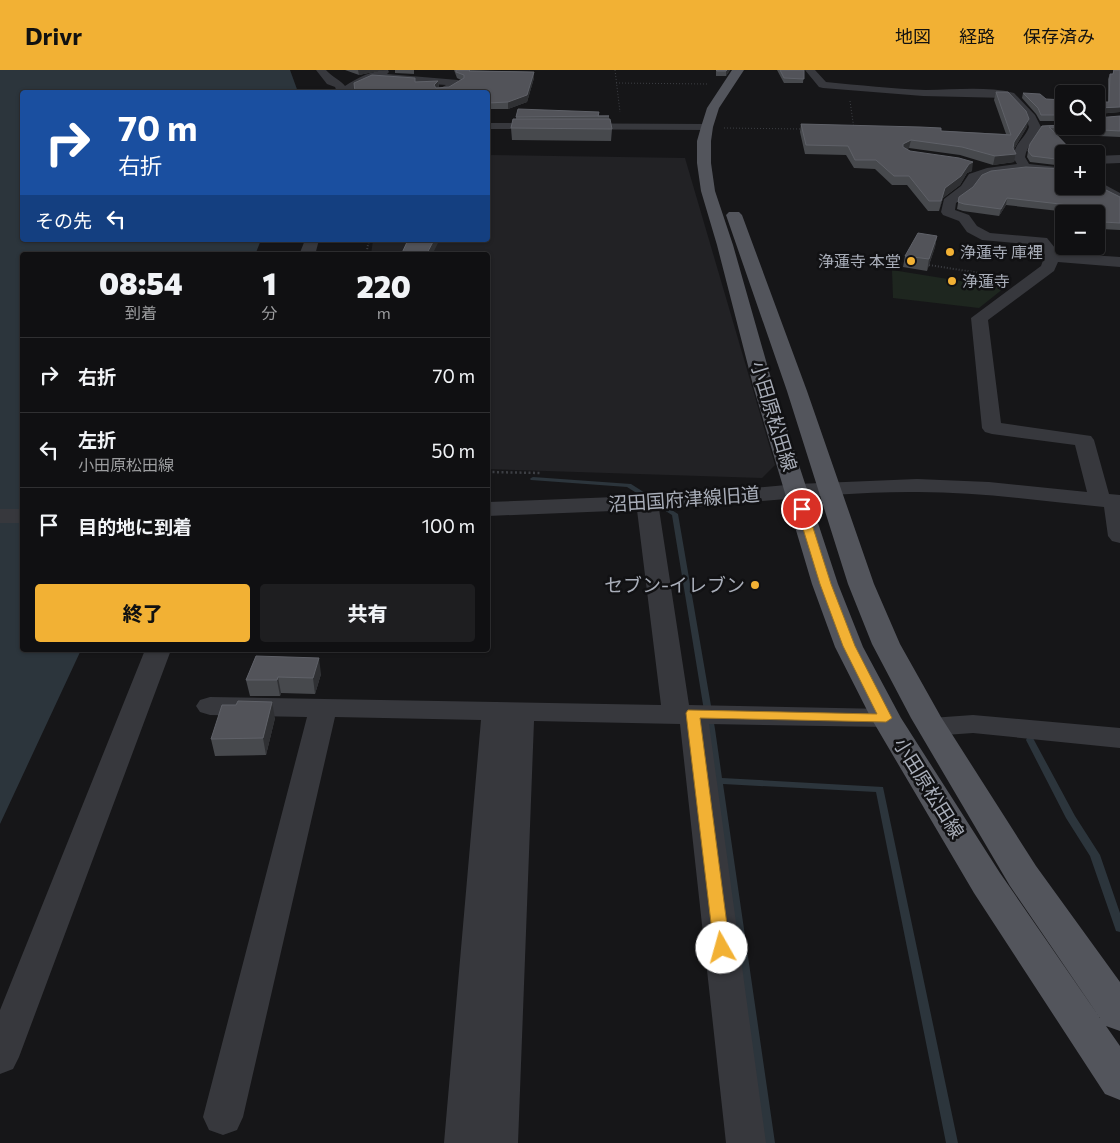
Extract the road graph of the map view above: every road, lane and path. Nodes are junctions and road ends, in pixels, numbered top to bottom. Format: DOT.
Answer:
graph roads {
  1 [pos="320,70"];
  2 [pos="360,70"];
  3 [pos="394,70"];
  4 [pos="615,70"];
  5 [pos="738,70"];
  6 [pos="810,70"];
  7 [pos="374,75"];
  8 [pos="616,83"];
  9 [pos="728,84"];
  10 [pos="849,88"];
  11 [pos="342,90"];
  12 [pos="346,90"];
  13 [pos="445,90"];
  14 [pos="490,126"];
  15 [pos="624,127"];
  16 [pos="707,127"];
  17 [pos="802,128"];
  18 [pos="854,130"];
  19 [pos="1120,159"];
  20 [pos="1105,160"];
  21 [pos="968,164"];
  22 [pos="1025,167"];
  23 [pos="1055,170"];
  24 [pos="991,171"];
  25 [pos="1105,190"];
  26 [pos="726,192"];
  27 [pos="1120,199"];
  28 [pos="1052,257"];
  29 [pos="1120,262"];
  30 [pos="929,266"];
  31 [pos="1031,280"];
  32 [pos="490,472"];
  33 [pos="541,473"];
  34 [pos="828,490"];
  35 [pos="797,491"];
  36 [pos="1111,502"];
  37 [pos="647,503"];
  38 [pos="490,510"];
  39 [pos="0,516"];
  40 [pos="20,516"];
  41 [pos="1120,536"];
  42 [pos="157,652"];
  43 [pos="210,706"];
  44 [pos="323,708"];
  45 [pos="508,711"];
  46 [pos="684,714"];
  47 [pos="886,718"];
  48 [pos="931,727"];
  49 [pos="1120,738"];
  50 [pos="1120,1014"];
  51 [pos="0,1057"];
  52 [pos="1120,1081"];
  53 [pos="223,1117"];
  54 [pos="464,1143"];
  55 [pos="498,1143"];
  56 [pos="746,1143"];
  1 -- 11 [label="street"];
  2 -- 7 [label="street"];
  3 -- 7 [label="street"];
  4 -- 8 [label="path"];
  5 -- 9 [label="main road, 小田原松田線"];
  6 -- 10 [label="street"];
  7 -- 12 [label="street"];
  7 -- 13 [label="street"];
  8 -- 9 [label="path"];
  8 -- 15 [label="path"];
  9 -- 16 [label="main road, 小田原松田線"];
  10 -- 18 [label="path"];
  10 -- 22 [label="street"];
  14 -- 15 [label="street"];
  15 -- 16 [label="street"];
  16 -- 17 [label="path"];
  16 -- 35 [label="main road, 小田原松田線"];
  19 -- 20 [label="street"];
  21 -- 24 [label="street"];
  22 -- 23 [label="street"];
  22 -- 24 [label="street"];
  24 -- 28 [label="street"];
  25 -- 27 [label="street"];
  26 -- 34 [label="main road, 小田原松田線"];
  28 -- 29 [label="street"];
  28 -- 31 [label="street"];
  30 -- 31 [label="path"];
  31 -- 36 [label="street"];
  32 -- 33 [label="path"];
  34 -- 35 [label="street, 沼田国府津線旧道"];
  34 -- 36 [label="street, 沼田国府津線旧道"];
  34 -- 48 [label="main road, 小田原松田線"];
  35 -- 37 [label="street, 沼田国府津線旧道"];
  35 -- 47 [label="main road, 小田原松田線"];
  36 -- 41 [label="street"];
  37 -- 38 [label="street, 沼田国府津線旧道"];
  37 -- 46 [label="street"];
  39 -- 40 [label="street"];
  42 -- 51 [label="street"];
  43 -- 44 [label="street"];
  44 -- 45 [label="street"];
  44 -- 53 [label="street"];
  45 -- 46 [label="street"];
  45 -- 54 [label="street"];
  45 -- 55 [label="street"];
  46 -- 47 [label="street"];
  46 -- 56 [label="street"];
  47 -- 52 [label="main road, 小田原松田線"];
  48 -- 49 [label="street"];
  48 -- 50 [label="main road, 小田原松田線"];
}
